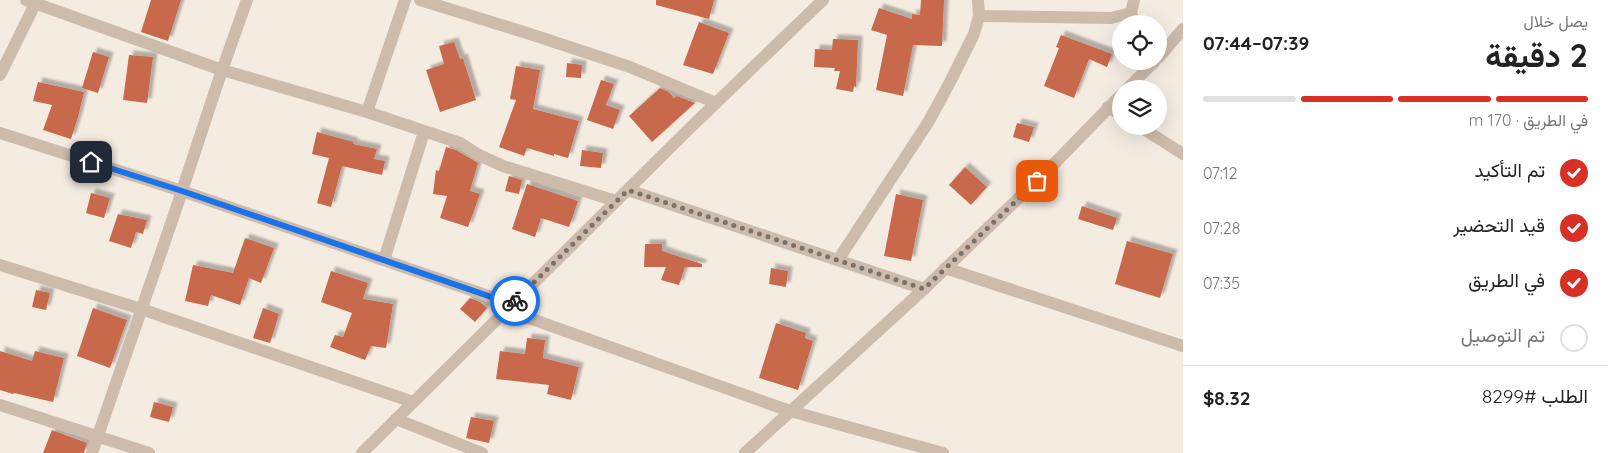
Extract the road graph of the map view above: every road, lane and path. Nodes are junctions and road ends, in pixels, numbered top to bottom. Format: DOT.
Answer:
graph roads {
  1 [pos="247,0"];
  2 [pos="405,0"];
  3 [pos="420,0"];
  4 [pos="978,0"];
  5 [pos="1134,0"];
  6 [pos="33,1"];
  7 [pos="819,1"];
  8 [pos="446,4"];
  9 [pos="1133,15"];
  10 [pos="979,16"];
  11 [pos="1112,18"];
  12 [pos="1183,29"];
  13 [pos="1167,47"];
  14 [pos="222,70"];
  15 [pos="1145,70"];
  16 [pos="0,75"];
  17 [pos="1136,80"];
  18 [pos="716,103"];
  19 [pos="1112,103"];
  20 [pos="1108,107"];
  21 [pos="1112,109"];
  22 [pos="367,112"];
  23 [pos="0,132"];
  24 [pos="424,132"];
  25 [pos="1153,135"];
  26 [pos="1183,154"];
  27 [pos="628,190"];
  28 [pos="182,191"];
  29 [pos="616,201"];
  30 [pos="384,260"];
  31 [pos="838,260"];
  32 [pos="0,265"];
  33 [pos="946,268"];
  34 [pos="924,289"];
  35 [pos="509,307"];
  36 [pos="141,309"];
  37 [pos="1183,346"];
  38 [pos="413,402"];
  39 [pos="0,405"];
  40 [pos="790,411"];
  41 [pos="396,419"];
  42 [pos="97,436"];
  43 [pos="92,453"];
  44 [pos="149,453"];
  45 [pos="362,453"];
  46 [pos="482,453"];
  47 [pos="745,453"];
  48 [pos="943,453"];
  1 -- 14 [label="street"];
  2 -- 22 [label="street"];
  3 -- 8 [label="street"];
  4 -- 10 [label="street"];
  5 -- 9 [label="street"];
  6 -- 14 [label="street"];
  6 -- 16 [label="street"];
  7 -- 18 [label="street"];
  8 -- 18 [label="street"];
  10 -- 11 [label="street"];
  10 -- 31 [label="street"];
  12 -- 13 [label="street"];
  14 -- 22 [label="street"];
  14 -- 28 [label="street"];
  15 -- 17 [label="street"];
  18 -- 27 [label="street"];
  19 -- 20 [label="street"];
  20 -- 21 [label="street"];
  20 -- 33 [label="street"];
  22 -- 24 [label="street"];
  23 -- 28 [label="street"];
  24 -- 29 [label="street"];
  24 -- 30 [label="street"];
  25 -- 26 [label="street"];
  27 -- 29 [label="street"];
  27 -- 31 [label="street"];
  28 -- 30 [label="street"];
  28 -- 36 [label="street"];
  29 -- 35 [label="street"];
  30 -- 35 [label="street"];
  31 -- 34 [label="street"];
  32 -- 36 [label="street"];
  33 -- 34 [label="street"];
  33 -- 37 [label="street"];
  34 -- 40 [label="street"];
  35 -- 38 [label="street"];
  35 -- 40 [label="street"];
  36 -- 38 [label="street"];
  36 -- 42 [label="street"];
  38 -- 41 [label="street"];
  39 -- 42 [label="street"];
  40 -- 47 [label="street"];
  40 -- 48 [label="street"];
  41 -- 45 [label="street"];
  41 -- 46 [label="street"];
  42 -- 43 [label="street"];
  42 -- 44 [label="street"];
}
